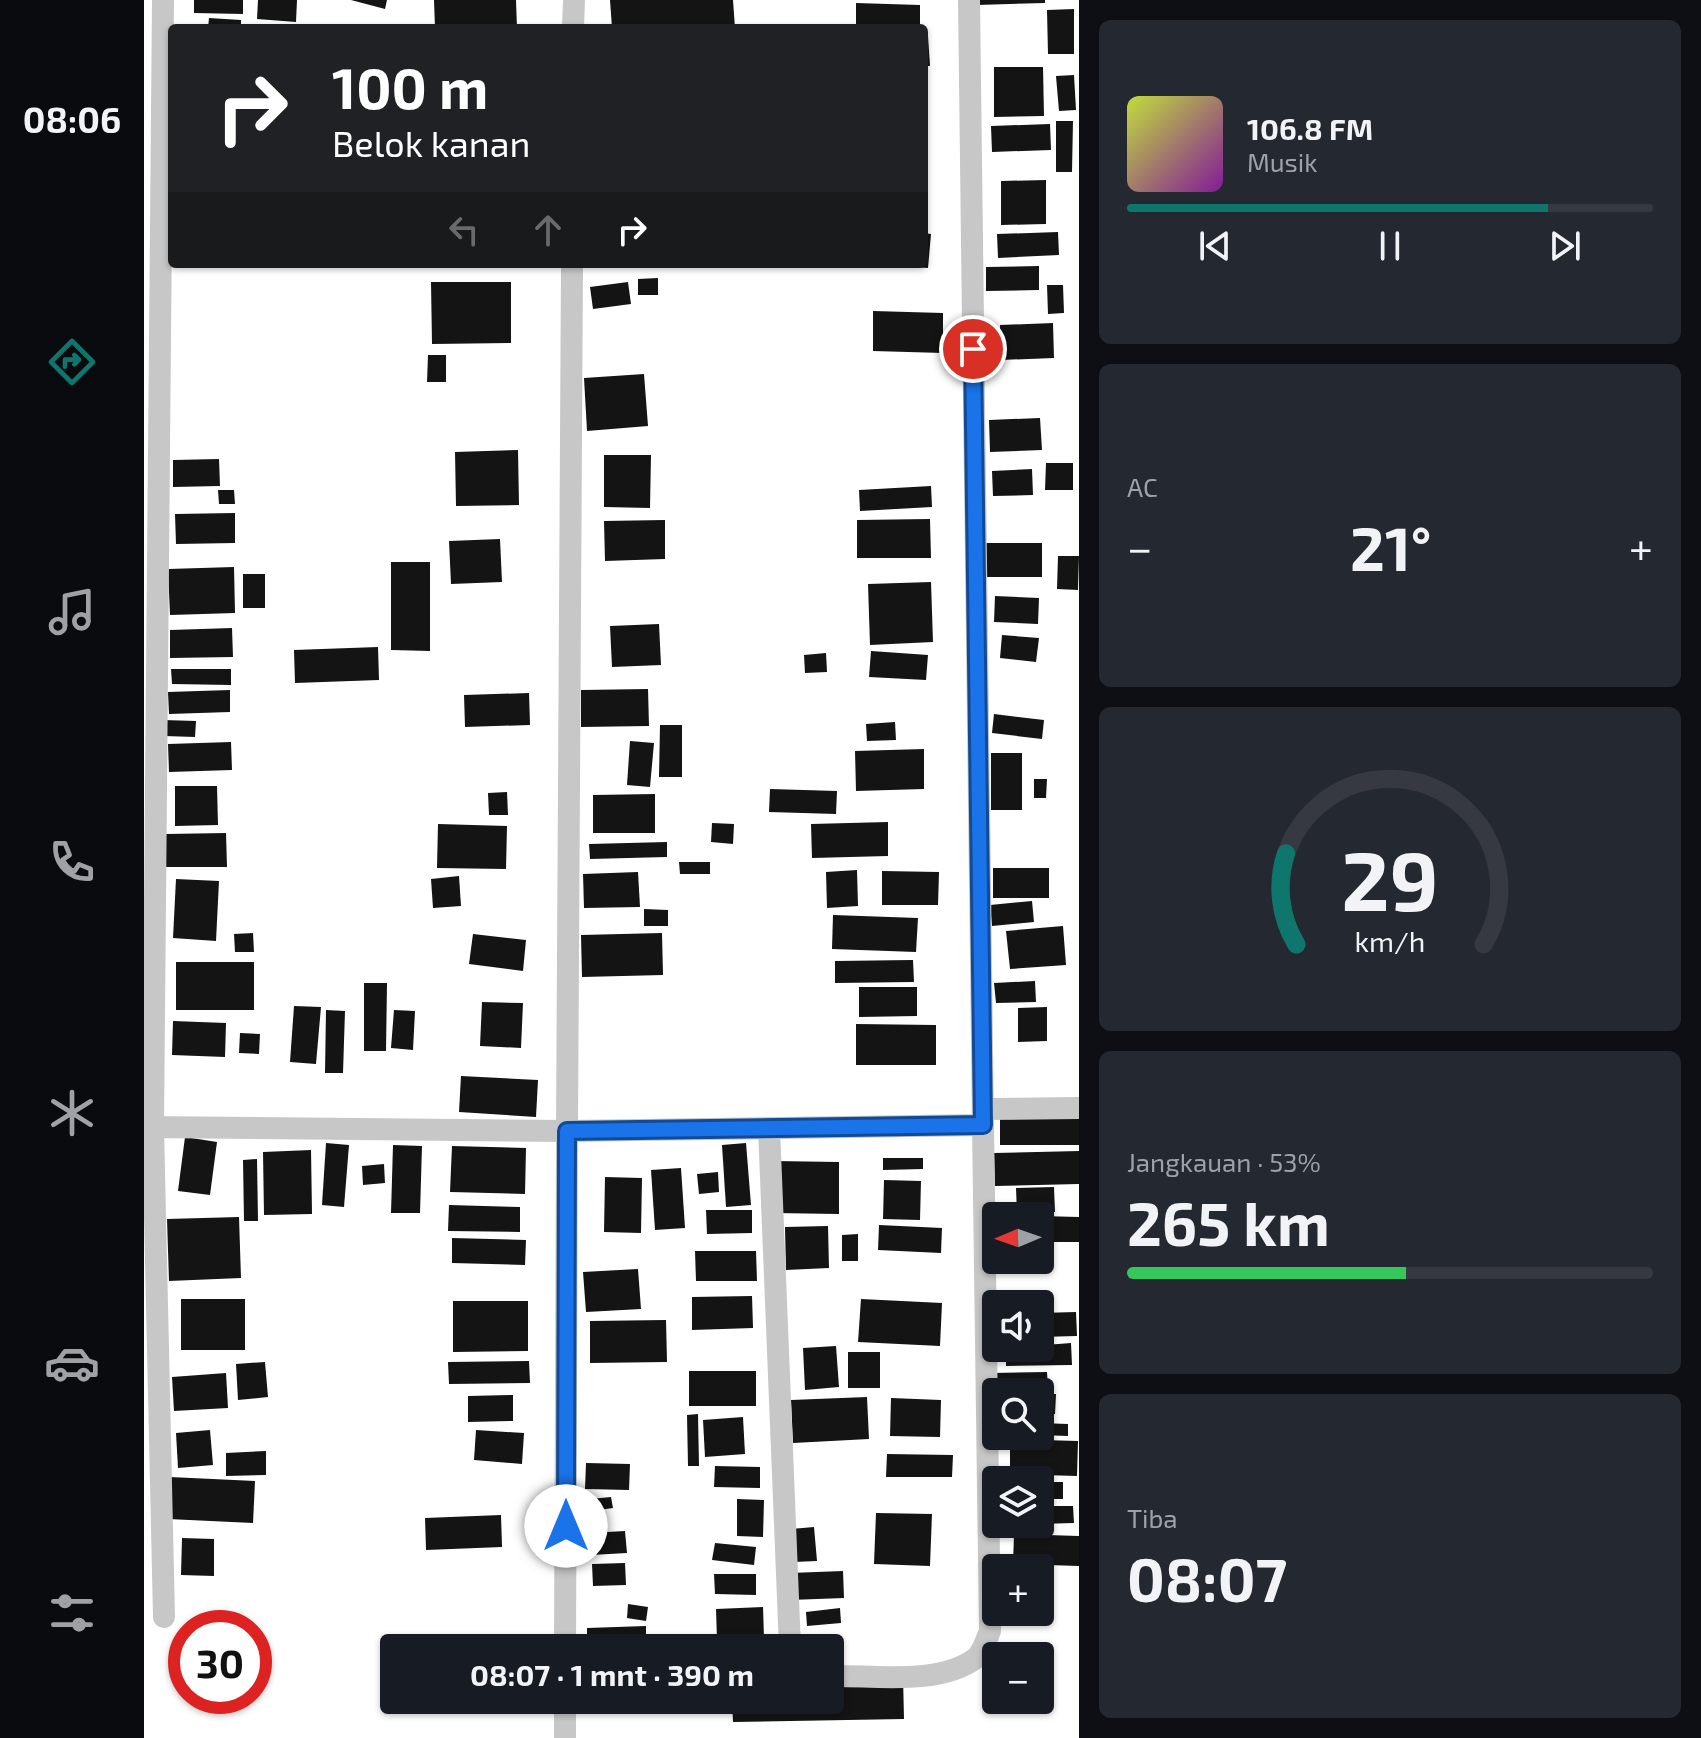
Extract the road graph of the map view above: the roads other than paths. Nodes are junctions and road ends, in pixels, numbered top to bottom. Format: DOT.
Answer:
graph roads {
  1 [pos="163,0"];
  2 [pos="574,0"];
  3 [pos="969,0"];
  4 [pos="573,24"];
  5 [pos="572,268"];
  6 [pos="1079,1108"];
  7 [pos="983,1117"];
  8 [pos="148,1127"];
  9 [pos="769,1128"];
  10 [pos="567,1131"];
  11 [pos="164,1617"];
  12 [pos="565,1634"];
  13 [pos="789,1634"];
  14 [pos="844,1676"];
  15 [pos="565,1714"];
  16 [pos="565,1738"];
  1 -- 8 [label="street"];
  2 -- 4 [label="street"];
  3 -- 7 [label="street"];
  5 -- 10 [label="street"];
  6 -- 7 [label="street"];
  7 -- 9 [label="street"];
  7 -- 14 [label="street"];
  8 -- 10 [label="street"];
  8 -- 11 [label="street"];
  9 -- 10 [label="street"];
  9 -- 13 [label="street"];
  10 -- 12 [label="street"];
  15 -- 16 [label="street"];
}
